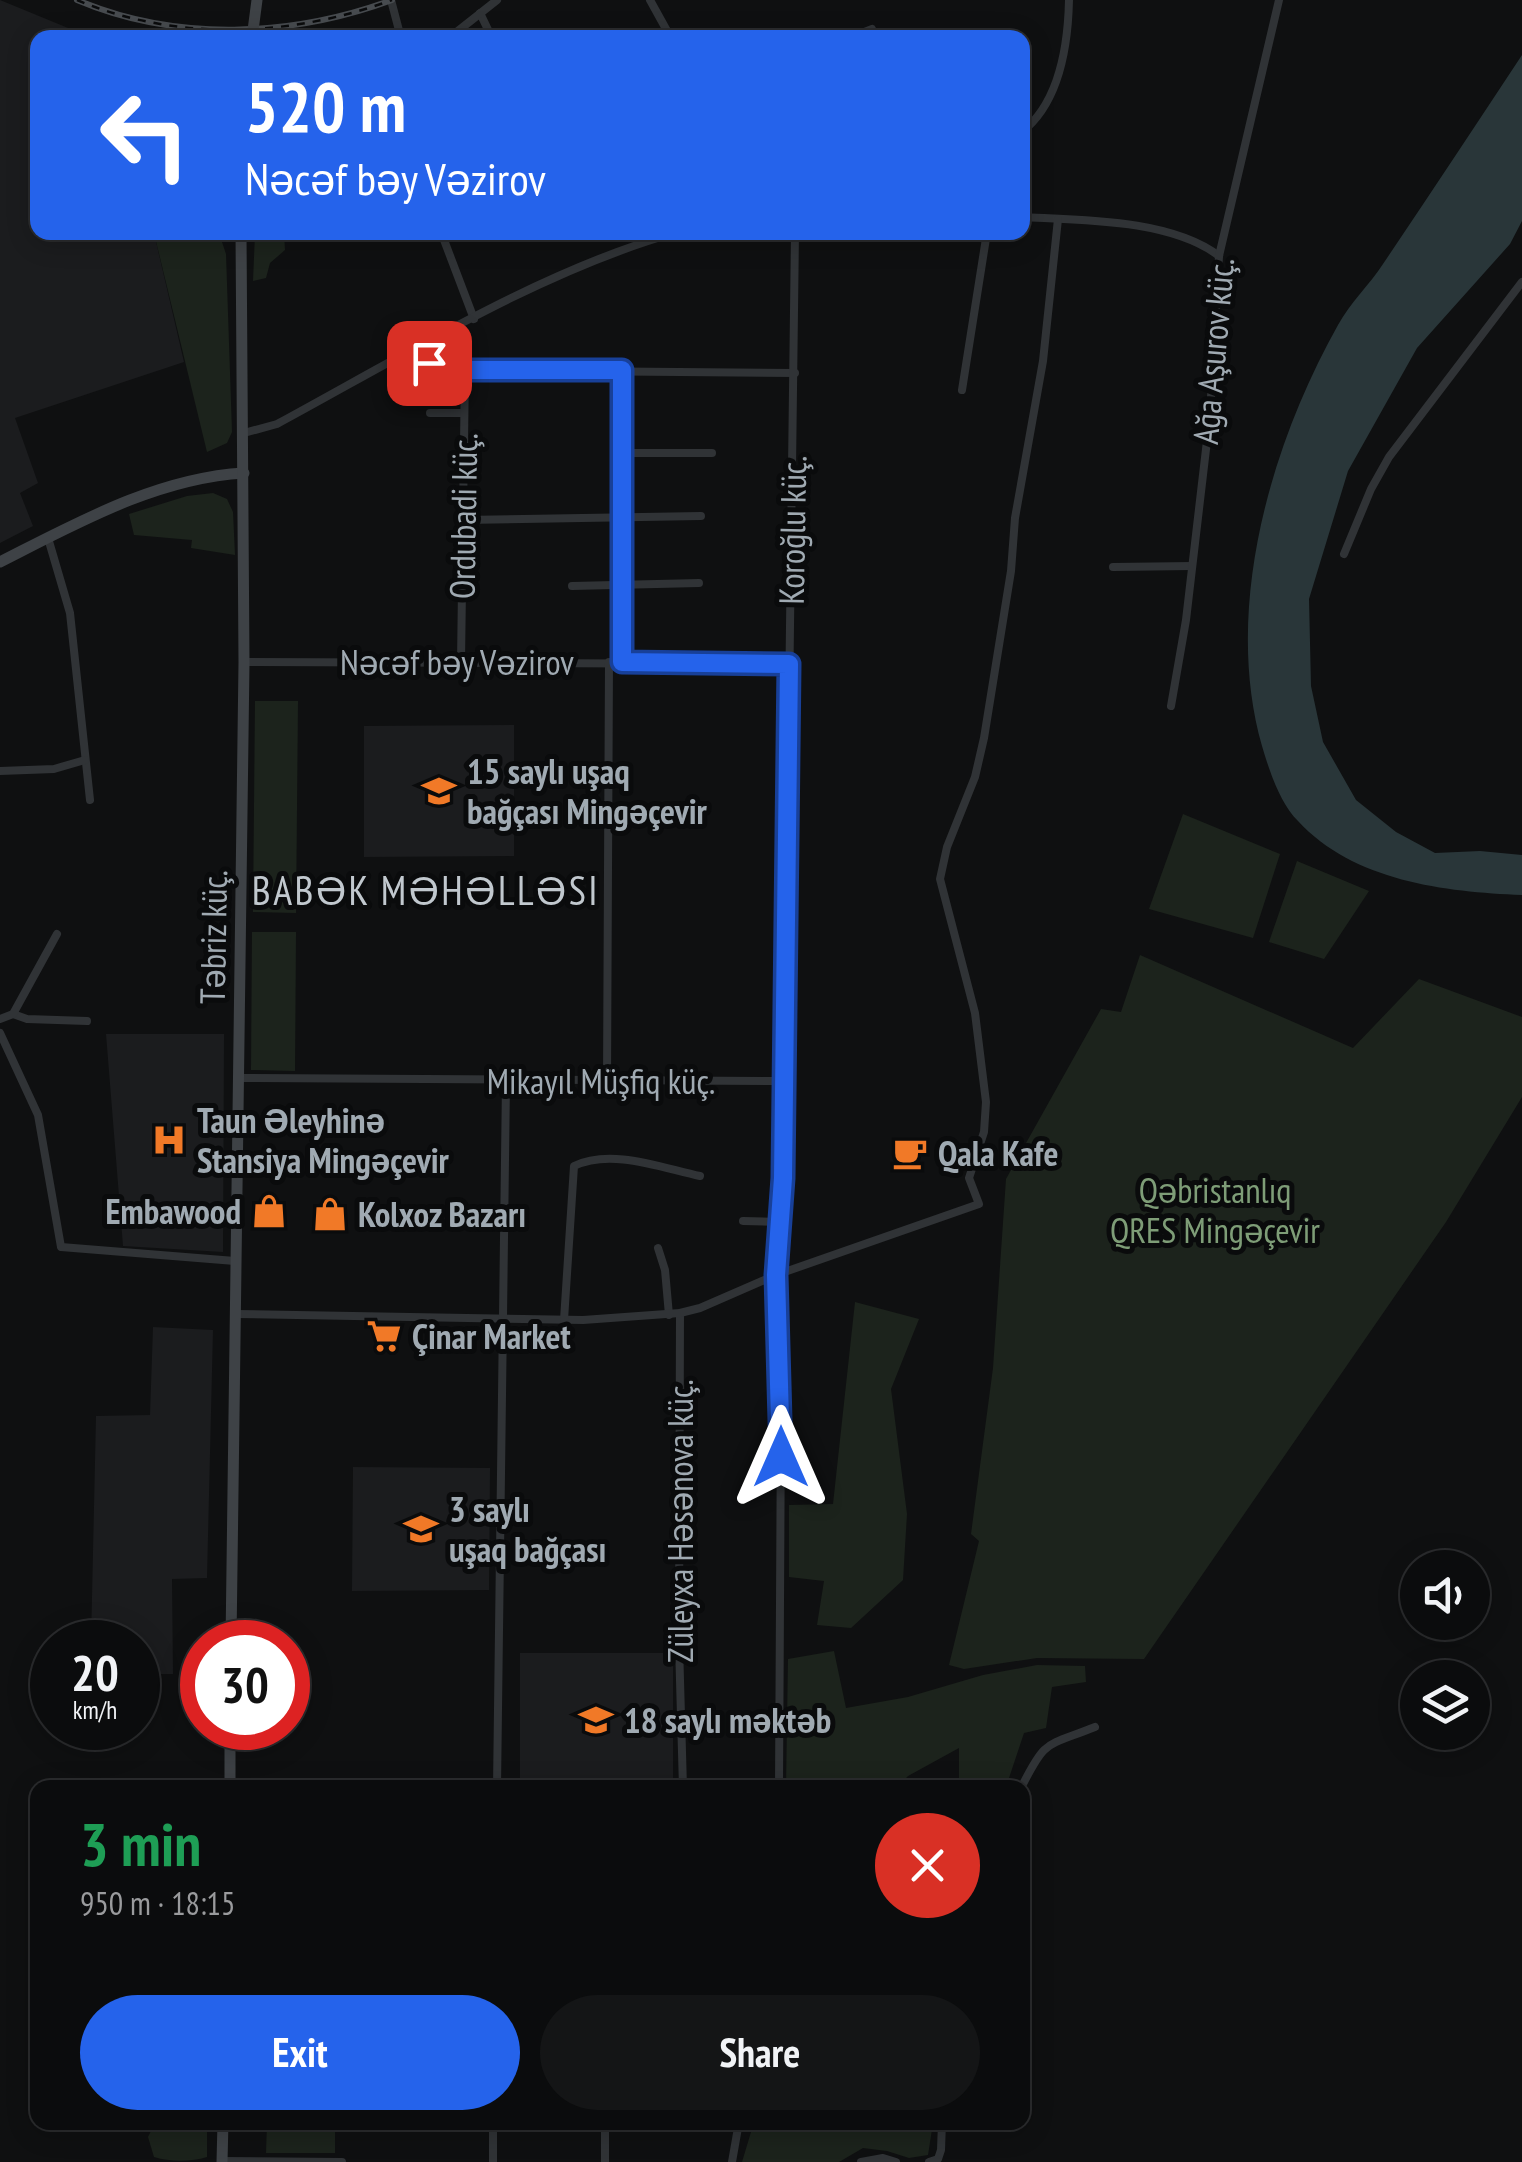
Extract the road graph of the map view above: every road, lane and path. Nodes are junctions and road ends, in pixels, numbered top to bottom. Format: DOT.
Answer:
graph roads {
  1 [pos="257,0"];
  2 [pos="391,0"];
  3 [pos="497,0"];
  4 [pos="650,0"];
  5 [pos="1069,0"];
  6 [pos="1280,0"];
  7 [pos="480,13"];
  8 [pos="253,30"];
  9 [pos="399,30"];
  10 [pos="459,30"];
  11 [pos="488,30"];
  12 [pos="667,30"];
  13 [pos="1030,125"];
  14 [pos="1030,217"];
  15 [pos="1058,219"];
  16 [pos="241,240"];
  17 [pos="444,240"];
  18 [pos="655,240"];
  19 [pos="795,240"];
  20 [pos="986,240"];
  21 [pos="1219,256"];
  22 [pos="1522,282"];
  23 [pos="474,319"];
  24 [pos="424,345"];
  25 [pos="465,370"];
  26 [pos="622,370"];
  27 [pos="795,373"];
  28 [pos="962,390"];
  29 [pos="464,413"];
  30 [pos="430,414"];
  31 [pos="244,433"];
  32 [pos="623,452"];
  33 [pos="712,453"];
  34 [pos="244,473"];
  35 [pos="701,516"];
  36 [pos="622,517"];
  37 [pos="463,520"];
  38 [pos="48,538"];
  39 [pos="1344,554"];
  40 [pos="0,562"];
  41 [pos="1192,566"];
  42 [pos="1113,567"];
  43 [pos="699,583"];
  44 [pos="622,584"];
  45 [pos="572,586"];
  46 [pos="244,662"];
  47 [pos="461,662"];
  48 [pos="609,662"];
  49 [pos="622,662"];
  50 [pos="789,664"];
  51 [pos="1171,706"];
  52 [pos="85,760"];
  53 [pos="0,772"];
  54 [pos="90,800"];
  55 [pos="57,934"];
  56 [pos="13,1014"];
  57 [pos="0,1019"];
  58 [pos="86,1022"];
  59 [pos="0,1033"];
  60 [pos="239,1078"];
  61 [pos="506,1081"];
  62 [pos="607,1081"];
  63 [pos="784,1081"];
  64 [pos="700,1176"];
  65 [pos="743,1221"];
  66 [pos="780,1222"];
  67 [pos="658,1248"];
  68 [pos="235,1261"];
  69 [pos="776,1275"];
  70 [pos="234,1314"];
  71 [pos="680,1314"];
  72 [pos="669,1315"];
  73 [pos="502,1318"];
  74 [pos="564,1320"];
  75 [pos="231,1620"];
  76 [pos="1095,1727"];
  77 [pos="230,1750"];
  78 [pos="230,1780"];
  79 [pos="497,1780"];
  80 [pos="682,1780"];
  81 [pos="778,1780"];
  82 [pos="1025,1780"];
  83 [pos="223,2130"];
  84 [pos="493,2130"];
  85 [pos="605,2130"];
  86 [pos="738,2130"];
  87 [pos="942,2130"];
  88 [pos="222,2162"];
  89 [pos="342,2162"];
  90 [pos="493,2162"];
  91 [pos="604,2162"];
  92 [pos="732,2162"];
  93 [pos="861,2162"];
  94 [pos="896,2162"];
  95 [pos="929,2162"];
  1 -- 8 [label="main road, bridge"];
  2 -- 9 [label="street"];
  3 -- 7 [label="street"];
  4 -- 12 [label="street"];
  5 -- 13 [label="street"];
  6 -- 21 [label="street, Ağa Aşurov küç."];
  7 -- 10 [label="street"];
  7 -- 11 [label="street"];
  14 -- 15 [label="street"];
  15 -- 21 [label="street"];
  15 -- 69 [label="street"];
  16 -- 31 [label="main road, Təbriz küç."];
  17 -- 23 [label="street"];
  18 -- 23 [label="street"];
  19 -- 27 [label="street, Koroğlu küç."];
  20 -- 28 [label="street"];
  21 -- 41 [label="street, Ağa Aşurov küç."];
  22 -- 39 [label="street"];
  23 -- 24 [label="street"];
  24 -- 25 [label="street"];
  24 -- 31 [label="street"];
  25 -- 26 [label="street"];
  25 -- 29 [label="street, Ordubadi küç."];
  26 -- 27 [label="street"];
  26 -- 32 [label="street"];
  27 -- 50 [label="street, Koroğlu küç."];
  29 -- 30 [label="street"];
  29 -- 37 [label="street, Ordubadi küç."];
  31 -- 34 [label="main road, Təbriz küç."];
  32 -- 33 [label="street"];
  32 -- 36 [label="street"];
  34 -- 38 [label="main road"];
  34 -- 46 [label="main road, Təbriz küç."];
  35 -- 36 [label="street"];
  36 -- 37 [label="street"];
  36 -- 44 [label="street"];
  37 -- 47 [label="street, Ordubadi küç."];
  38 -- 40 [label="main road"];
  38 -- 52 [label="street"];
  41 -- 42 [label="street"];
  41 -- 51 [label="street, Ağa Aşurov küç."];
  43 -- 44 [label="street"];
  44 -- 45 [label="street"];
  44 -- 49 [label="street"];
  46 -- 47 [label="street, Nəcəf bəy Vəzirov"];
  46 -- 60 [label="main road, Təbriz küç."];
  47 -- 48 [label="street, Nəcəf bəy Vəzirov"];
  48 -- 49 [label="street, Nəcəf bəy Vəzirov"];
  48 -- 62 [label="street"];
  49 -- 50 [label="street, Nəcəf bəy Vəzirov"];
  50 -- 63 [label="street, Koroğlu küç."];
  52 -- 53 [label="street"];
  52 -- 54 [label="street"];
  55 -- 56 [label="street"];
  56 -- 57 [label="street"];
  56 -- 58 [label="street"];
  59 -- 68 [label="street"];
  60 -- 61 [label="street, Mikayıl Müşfiq küç."];
  60 -- 68 [label="main road, Təbriz küç."];
  61 -- 62 [label="street, Mikayıl Müşfiq küç."];
  61 -- 73 [label="street"];
  62 -- 63 [label="street, Mikayıl Müşfiq küç."];
  63 -- 66 [label="street, Koroğlu küç."];
  64 -- 74 [label="street"];
  65 -- 66 [label="street"];
  66 -- 69 [label="street, Koroğlu küç."];
  67 -- 72 [label="street"];
  68 -- 70 [label="main road, Təbriz küç."];
  69 -- 71 [label="street"];
  69 -- 81 [label="street, Koroğlu küç."];
  70 -- 73 [label="street"];
  70 -- 75 [label="main road, Təbriz küç."];
  71 -- 72 [label="street"];
  71 -- 80 [label="street, Züleyxa Həsənova küç."];
  72 -- 74 [label="street"];
  73 -- 74 [label="street"];
  73 -- 79 [label="street"];
  76 -- 82 [label="street"];
  77 -- 78 [label="main road"];
  83 -- 88 [label="main road"];
  84 -- 90 [label="street"];
  85 -- 91 [label="street"];
  86 -- 92 [label="street"];
  87 -- 95 [label="street"];
  88 -- 89 [label="street"];
  93 -- 94 [label="street"];
}
